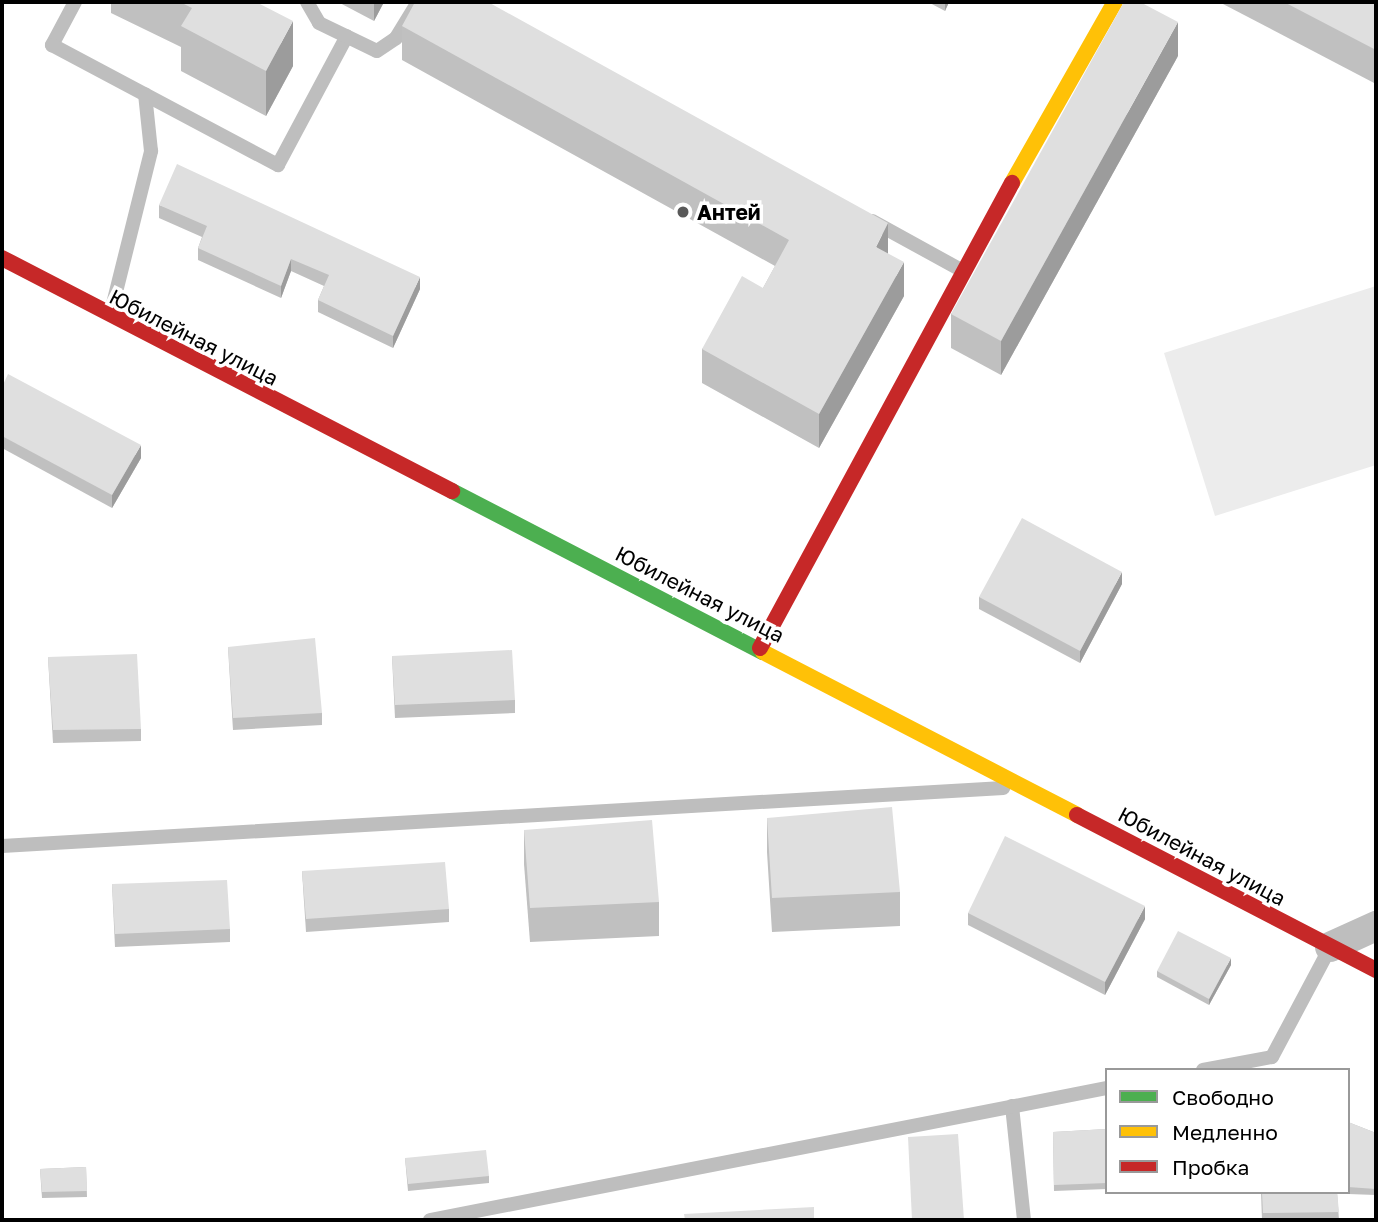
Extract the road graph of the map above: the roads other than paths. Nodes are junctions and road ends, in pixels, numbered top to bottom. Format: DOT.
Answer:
graph roads {
  1 [pos="75,2"];
  2 [pos="307,2"];
  3 [pos="418,2"];
  4 [pos="1115,2"];
  5 [pos="347,36"];
  6 [pos="145,94"];
  7 [pos="855,212"];
  8 [pos="2,258"];
  9 [pos="962,271"];
  10 [pos="2,279"];
  11 [pos="52,287"];
  12 [pos="110,317"];
  13 [pos="760,648"];
  14 [pos="1026,787"];
  15 [pos="2,846"];
  16 [pos="1376,926"];
  17 [pos="1331,947"];
  18 [pos="1376,970"];
  19 [pos="1214,1068"];
  20 [pos="1105,1088"];
  21 [pos="1012,1106"];
  22 [pos="430,1220"];
  23 [pos="1024,1220"];
  1 -- 6 [label="lane"];
  2 -- 5 [label="lane"];
  3 -- 5 [label="lane"];
  4 -- 9 [label="street"];
  5 -- 6 [label="lane"];
  6 -- 12 [label="lane"];
  7 -- 9 [label="lane"];
  8 -- 11 [label="street, Юбилейная улица"];
  9 -- 13 [label="street"];
  10 -- 11 [label="street"];
  11 -- 12 [label="street, Юбилейная улица"];
  12 -- 13 [label="street, Юбилейная улица"];
  13 -- 14 [label="street, Юбилейная улица"];
  14 -- 15 [label="lane"];
  14 -- 17 [label="street, Юбилейная улица"];
  16 -- 17 [label="street"];
  17 -- 18 [label="street, Юбилейная улица"];
  17 -- 19 [label="lane"];
  20 -- 21 [label="lane"];
  21 -- 22 [label="lane"];
  21 -- 23 [label="lane"];
}
